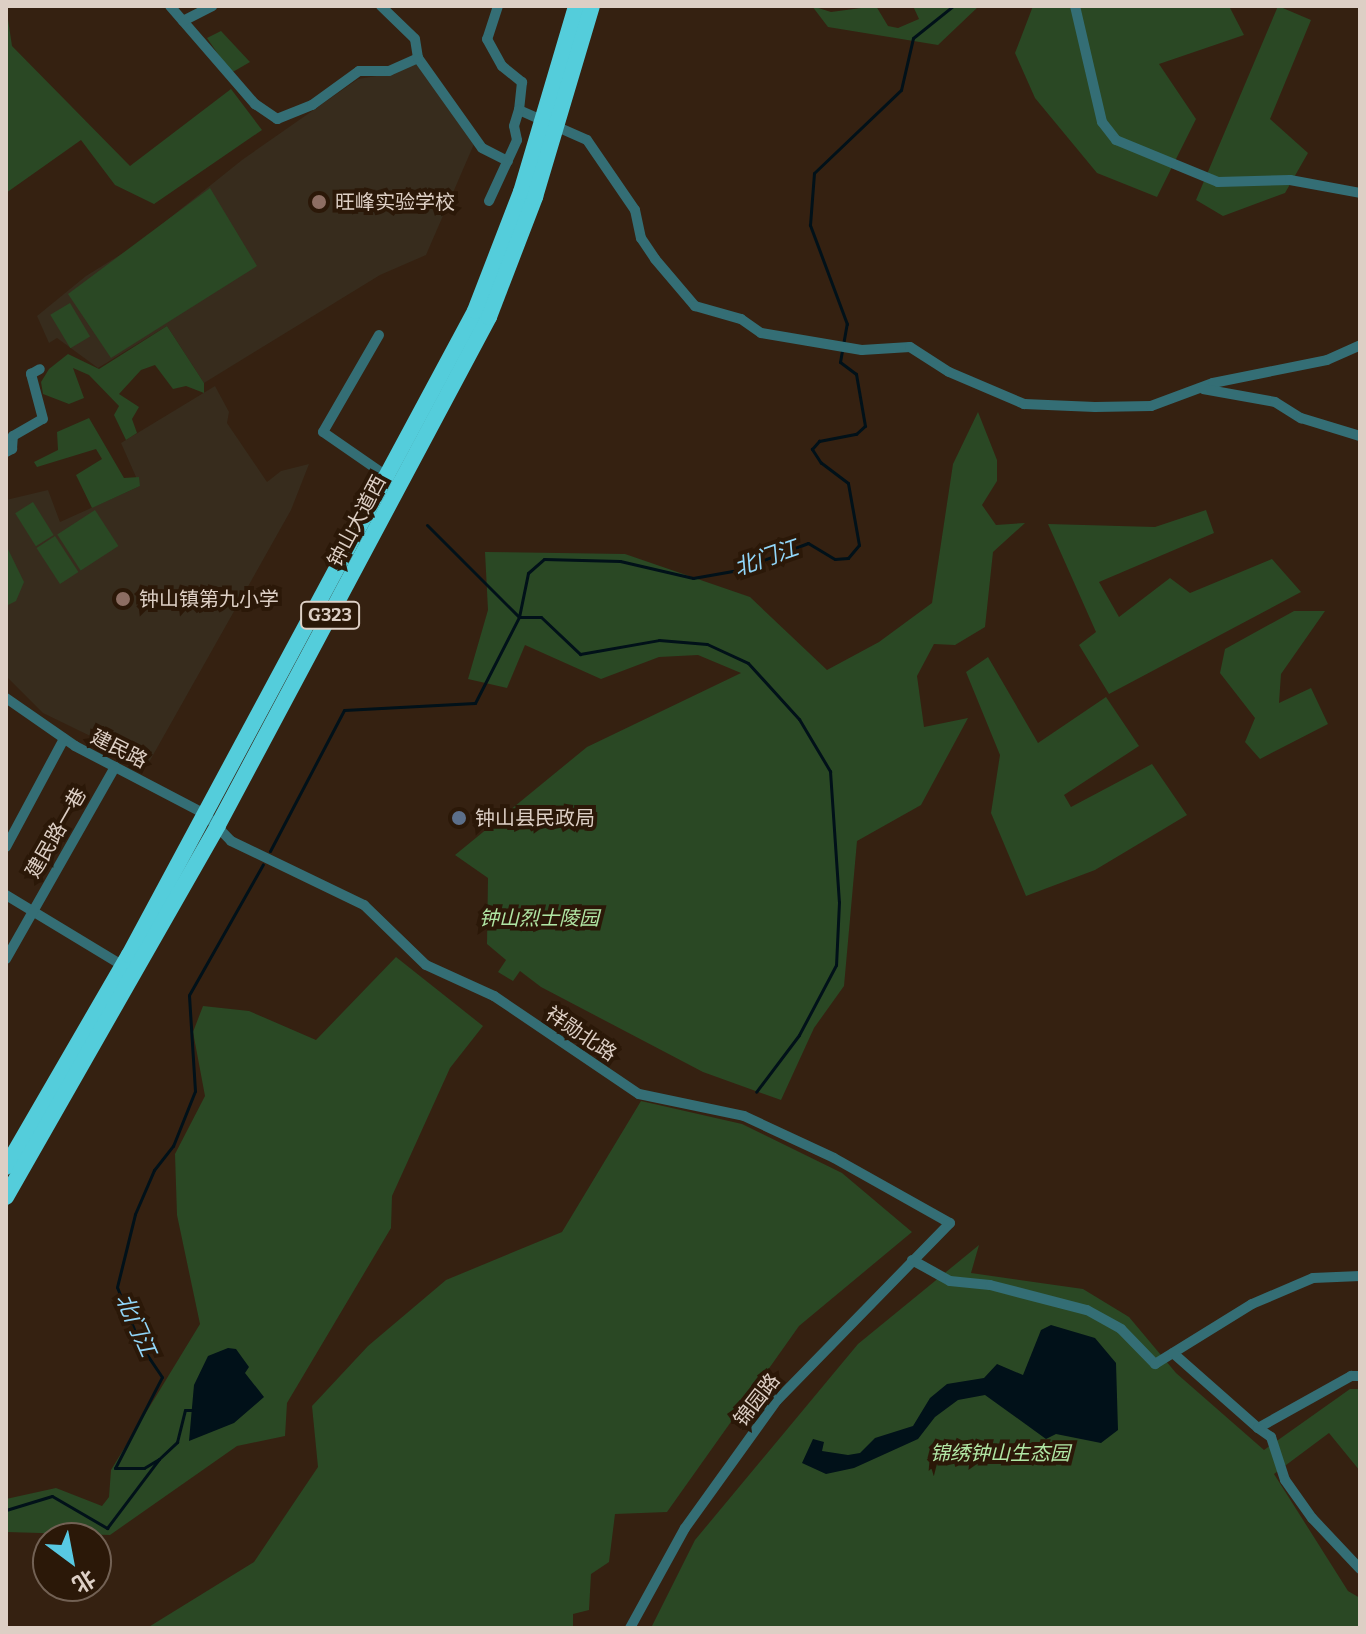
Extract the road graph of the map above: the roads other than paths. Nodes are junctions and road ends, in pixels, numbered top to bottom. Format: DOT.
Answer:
graph roads {
  1 [pos="170,6"];
  2 [pos="212,6"];
  3 [pos="381,6"];
  4 [pos="498,6"];
  5 [pos="576,6"];
  6 [pos="592,6"];
  7 [pos="1075,6"];
  8 [pos="183,21"];
  9 [pos="418,58"];
  10 [pos="519,110"];
  11 [pos="549,124"];
  12 [pos="508,161"];
  13 [pos="1360,193"];
  14 [pos="489,201"];
  15 [pos="379,335"];
  16 [pos="1360,345"];
  17 [pos="40,369"];
  18 [pos="1196,389"];
  19 [pos="1360,436"];
  20 [pos="6,452"];
  21 [pos="393,480"];
  22 [pos="6,698"];
  23 [pos="64,739"];
  24 [pos="115,767"];
  25 [pos="205,814"];
  26 [pos="218,825"];
  27 [pos="6,847"];
  28 [pos="6,895"];
  29 [pos="33,910"];
  30 [pos="6,959"];
  31 [pos="129,970"];
  32 [pos="6,1167"];
  33 [pos="6,1197"];
  34 [pos="950,1223"];
  35 [pos="912,1260"];
  36 [pos="1360,1276"];
  37 [pos="1173,1353"];
  38 [pos="1360,1376"];
  39 [pos="1258,1428"];
  40 [pos="1360,1569"];
  41 [pos="630,1628"];
  1 -- 8 [label="street"];
  2 -- 8 [label="street"];
  3 -- 9 [label="street"];
  4 -- 10 [label="street"];
  5 -- 11 [label="highway, 钟山大道西 / G323"];
  6 -- 11 [label="highway, 钟山大道西 / G323"];
  7 -- 13 [label="street"];
  8 -- 9 [label="street"];
  9 -- 12 [label="street"];
  10 -- 11 [label="street"];
  10 -- 12 [label="street"];
  11 -- 18 [label="street"];
  11 -- 21 [label="highway, 钟山大道西 / G323"];
  12 -- 14 [label="street"];
  15 -- 21 [label="street"];
  16 -- 18 [label="street"];
  17 -- 20 [label="street"];
  18 -- 19 [label="street"];
  21 -- 25 [label="highway, 钟山大道西 / G323"];
  21 -- 26 [label="highway, 钟山大道西 / G323"];
  22 -- 23 [label="street, 建民路"];
  23 -- 24 [label="street, 建民路"];
  23 -- 27 [label="street"];
  24 -- 25 [label="street, 建民路"];
  24 -- 29 [label="street, 建民路一巷"];
  25 -- 26 [label="street, 建民路"];
  25 -- 31 [label="highway, 钟山大道西 / G323"];
  26 -- 31 [label="highway, 钟山大道西 / G323"];
  26 -- 34 [label="street, 祥勋北路"];
  28 -- 29 [label="street"];
  29 -- 30 [label="street, 建民路一巷"];
  29 -- 31 [label="street"];
  31 -- 32 [label="highway, 钟山大道西 / G323"];
  31 -- 33 [label="highway, 钟山大道西 / G323"];
  34 -- 35 [label="street, 锦园路"];
  35 -- 37 [label="street"];
  35 -- 41 [label="street, 锦园路"];
  36 -- 37 [label="street"];
  37 -- 39 [label="street"];
  38 -- 39 [label="street"];
  39 -- 40 [label="street"];
}
